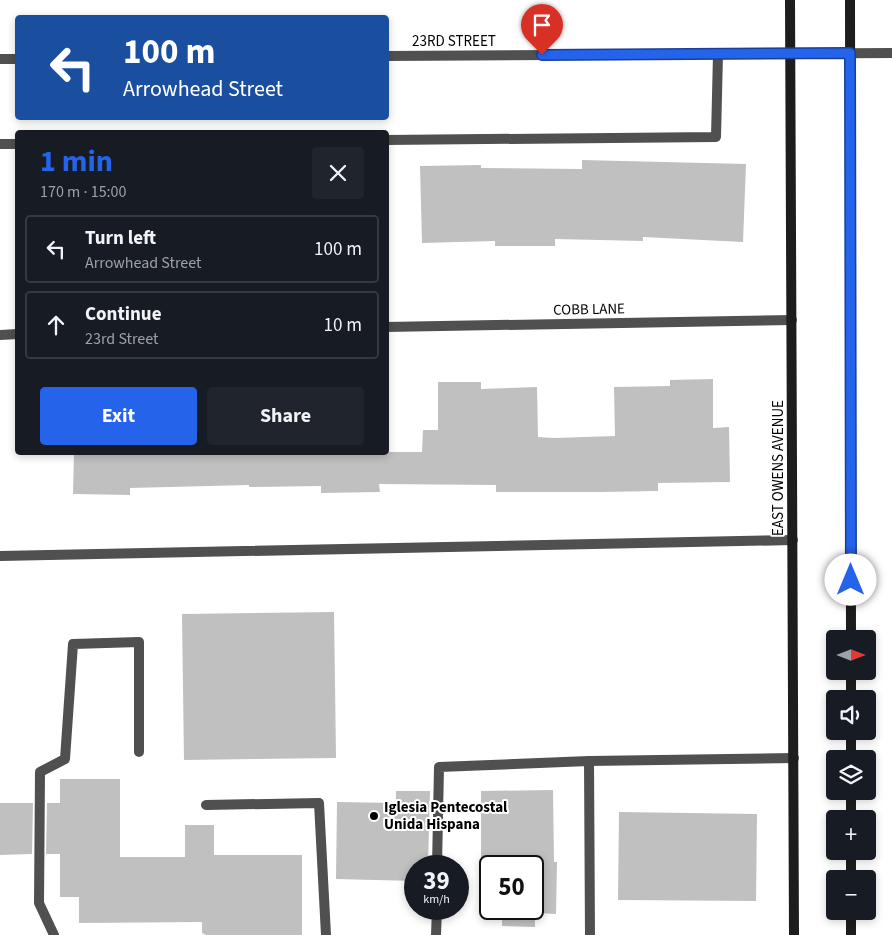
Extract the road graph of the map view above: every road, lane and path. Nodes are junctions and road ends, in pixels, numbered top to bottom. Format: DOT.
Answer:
graph roads {
  1 [pos="790,0"];
  2 [pos="850,0"];
  3 [pos="850,53"];
  4 [pos="892,53"];
  5 [pos="718,54"];
  6 [pos="791,54"];
  7 [pos="389,56"];
  8 [pos="0,59"];
  9 [pos="15,59"];
  10 [pos="389,140"];
  11 [pos="0,144"];
  12 [pos="15,144"];
  13 [pos="792,320"];
  14 [pos="389,327"];
  15 [pos="0,334"];
  16 [pos="15,334"];
  17 [pos="793,540"];
  18 [pos="0,556"];
  19 [pos="851,630"];
  20 [pos="139,752"];
  21 [pos="794,758"];
  22 [pos="588,761"];
  23 [pos="206,806"];
  24 [pos="437,855"];
  25 [pos="436,920"];
  26 [pos="851,920"];
  27 [pos="54,935"];
  28 [pos="326,935"];
  29 [pos="436,935"];
  30 [pos="590,935"];
  31 [pos="794,935"];
  32 [pos="851,935"];
  1 -- 6 [label="main road, EAST OWENS AVENUE"];
  2 -- 3 [label="main road"];
  3 -- 4 [label="street, 23RD STREET"];
  3 -- 6 [label="street, 23RD STREET"];
  3 -- 19 [label="main road"];
  5 -- 6 [label="street, 23RD STREET"];
  5 -- 7 [label="street, 23RD STREET"];
  5 -- 10 [label="street"];
  6 -- 13 [label="main road, EAST OWENS AVENUE"];
  8 -- 9 [label="street"];
  11 -- 12 [label="street"];
  13 -- 14 [label="street, COBB LANE"];
  13 -- 17 [label="main road, EAST OWENS AVENUE"];
  15 -- 16 [label="street"];
  17 -- 18 [label="street"];
  17 -- 21 [label="main road, EAST OWENS AVENUE"];
  20 -- 27 [label="street"];
  21 -- 22 [label="street"];
  21 -- 31 [label="main road, EAST OWENS AVENUE"];
  22 -- 24 [label="street"];
  22 -- 30 [label="street"];
  23 -- 28 [label="street"];
  25 -- 29 [label="street"];
  26 -- 32 [label="main road"];
}
